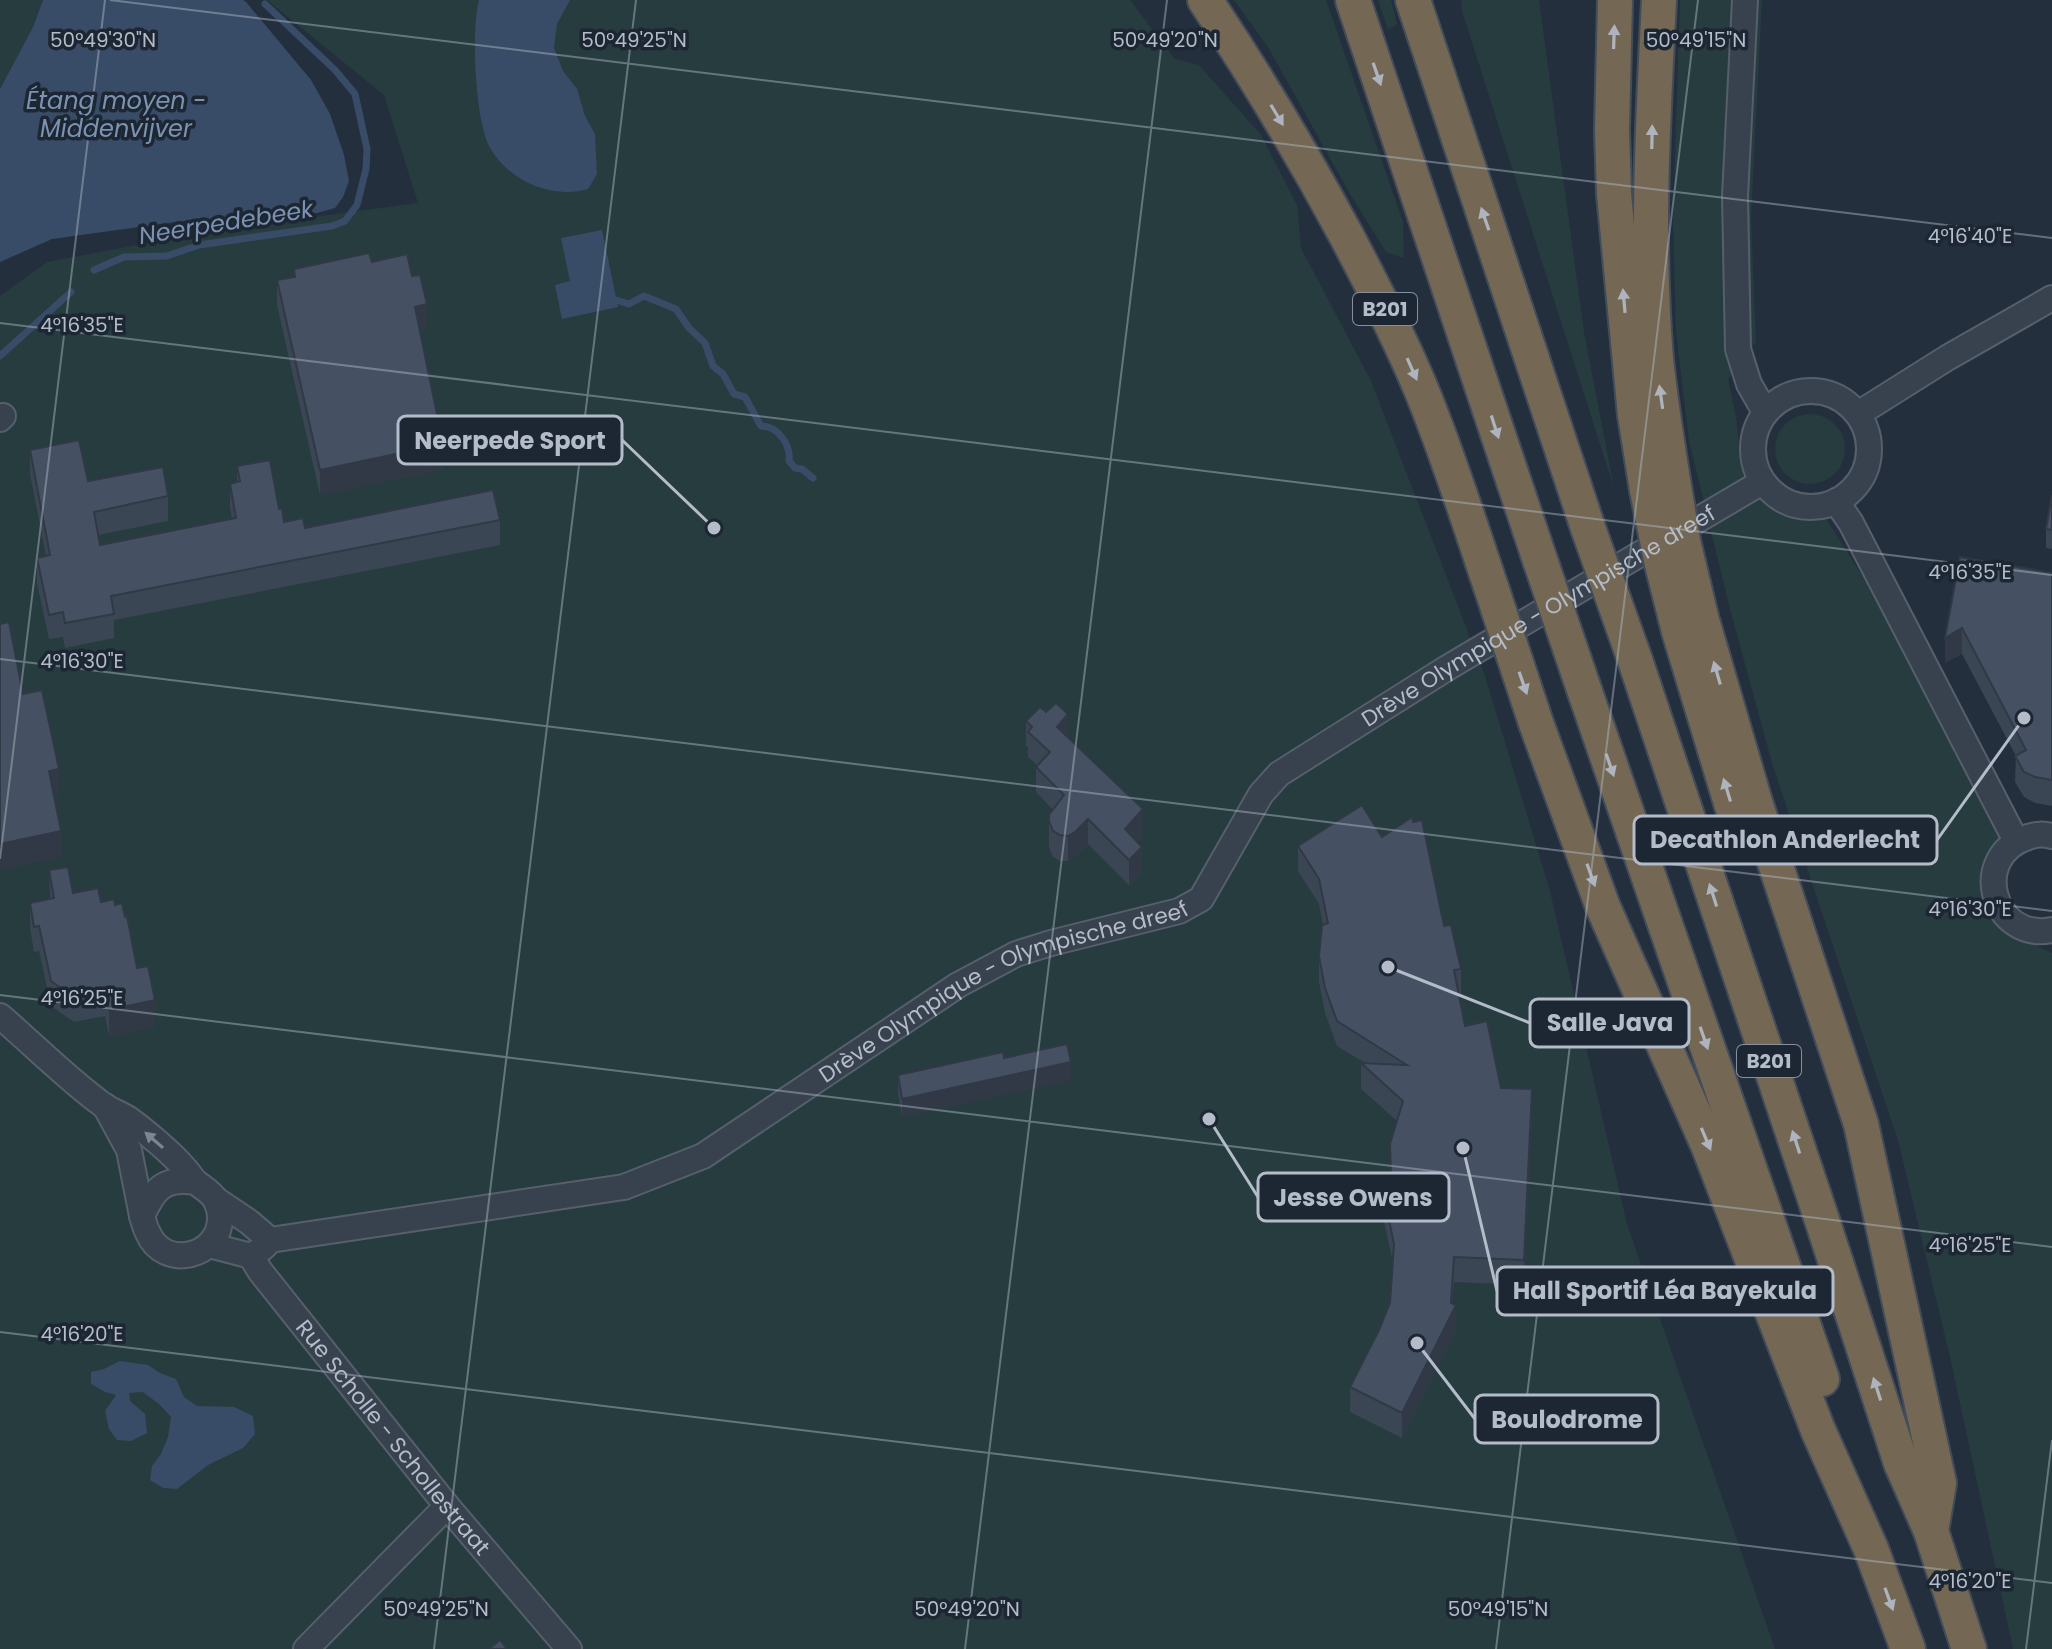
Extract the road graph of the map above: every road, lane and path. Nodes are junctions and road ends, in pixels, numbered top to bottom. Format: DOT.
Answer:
graph roads {
  1 [pos="1205,0"];
  2 [pos="1353,0"];
  3 [pos="1413,0"];
  4 [pos="1615,0"];
  5 [pos="1659,0"];
  6 [pos="1745,0"];
  7 [pos="2052,298"];
  8 [pos="1765,412"];
  9 [pos="1858,414"];
  10 [pos="1659,482"];
  11 [pos="1762,482"];
  12 [pos="1836,501"];
  13 [pos="2052,836"];
  14 [pos="2016,841"];
  15 [pos="2052,930"];
  16 [pos="0,1016"];
  17 [pos="105,1106"];
  18 [pos="195,1182"];
  19 [pos="215,1199"];
  20 [pos="142,1216"];
  21 [pos="270,1240"];
  22 [pos="209,1245"];
  23 [pos="251,1256"];
  24 [pos="447,1506"];
  25 [pos="1931,1531"];
  26 [pos="1871,1549"];
  27 [pos="306,1649"];
  28 [pos="569,1649"];
  29 [pos="1908,1649"];
  30 [pos="1969,1649"];
  1 -- 26 [label="highway, B201, one-way, bridge"];
  2 -- 26 [label="highway, B201, one-way, bridge"];
  25 -- 3 [label="highway, B201, one-way, bridge"];
  10 -- 4 [label="highway, B201, one-way"];
  10 -- 5 [label="highway, B201, one-way"];
  6 -- 8 [label="street"];
  7 -- 9 [label="street"];
  8 -- 9 [label="street"];
  8 -- 11 [label="street"];
  9 -- 12 [label="street"];
  25 -- 10 [label="highway, B201, one-way, bridge"];
  11 -- 12 [label="street"];
  11 -- 21 [label="street, Drève Olympique - Olympische dreef"];
  12 -- 14 [label="street"];
  13 -- 14 [label="street"];
  14 -- 15 [label="street"];
  16 -- 17 [label="street"];
  18 -- 17 [label="street, one-way"];
  17 -- 20 [label="street"];
  18 -- 19 [label="street"];
  18 -- 20 [label="street"];
  19 -- 21 [label="street"];
  19 -- 22 [label="street"];
  20 -- 22 [label="street"];
  21 -- 23 [label="street"];
  22 -- 23 [label="street"];
  23 -- 24 [label="street, Rue Scholle - Schollestraat"];
  24 -- 27 [label="street"];
  24 -- 28 [label="street, Rue Scholle - Schollestraat"];
  25 -- 30 [label="highway, B201"];
  26 -- 29 [label="highway, B201, one-way"];
}
